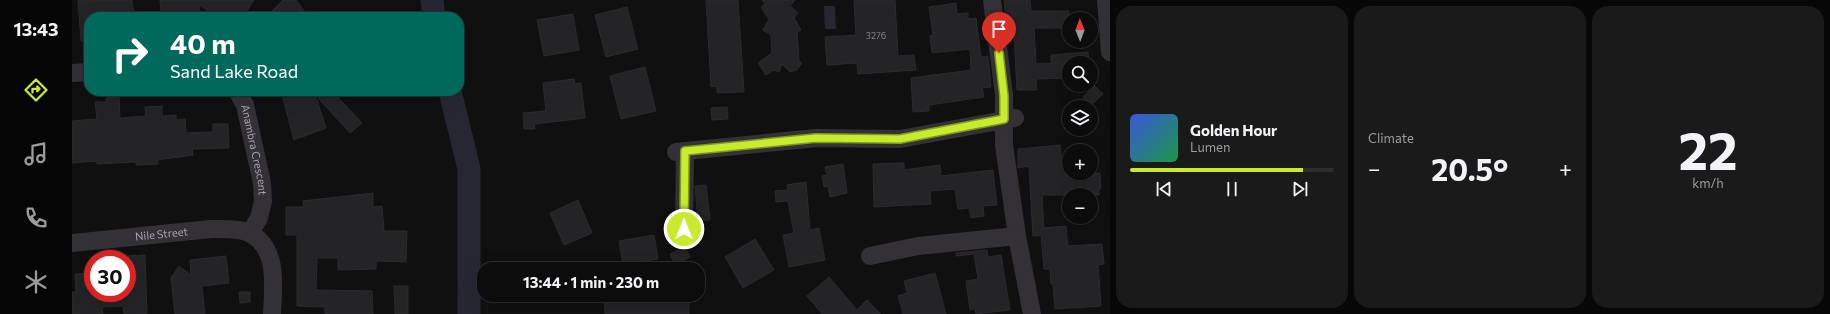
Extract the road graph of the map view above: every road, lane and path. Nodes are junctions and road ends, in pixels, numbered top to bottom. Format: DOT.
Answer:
graph roads {
  1 [pos="992,0"];
  2 [pos="1106,0"];
  3 [pos="1110,52"];
  4 [pos="84,72"];
  5 [pos="72,73"];
  6 [pos="240,96"];
  7 [pos="1010,119"];
  8 [pos="684,229"];
  9 [pos="250,233"];
  10 [pos="1017,236"];
  11 [pos="72,243"];
  12 [pos="870,256"];
  13 [pos="272,314"];
  14 [pos="1032,314"];
  1 -- 7 [label="street"];
  2 -- 3 [label="street"];
  4 -- 5 [label="street"];
  6 -- 9 [label="street, Anambra Crescent"];
  7 -- 8 [label="street"];
  7 -- 10 [label="street"];
  9 -- 11 [label="street, Nile Street"];
  9 -- 13 [label="street"];
  10 -- 12 [label="street"];
  10 -- 14 [label="street"];
}
